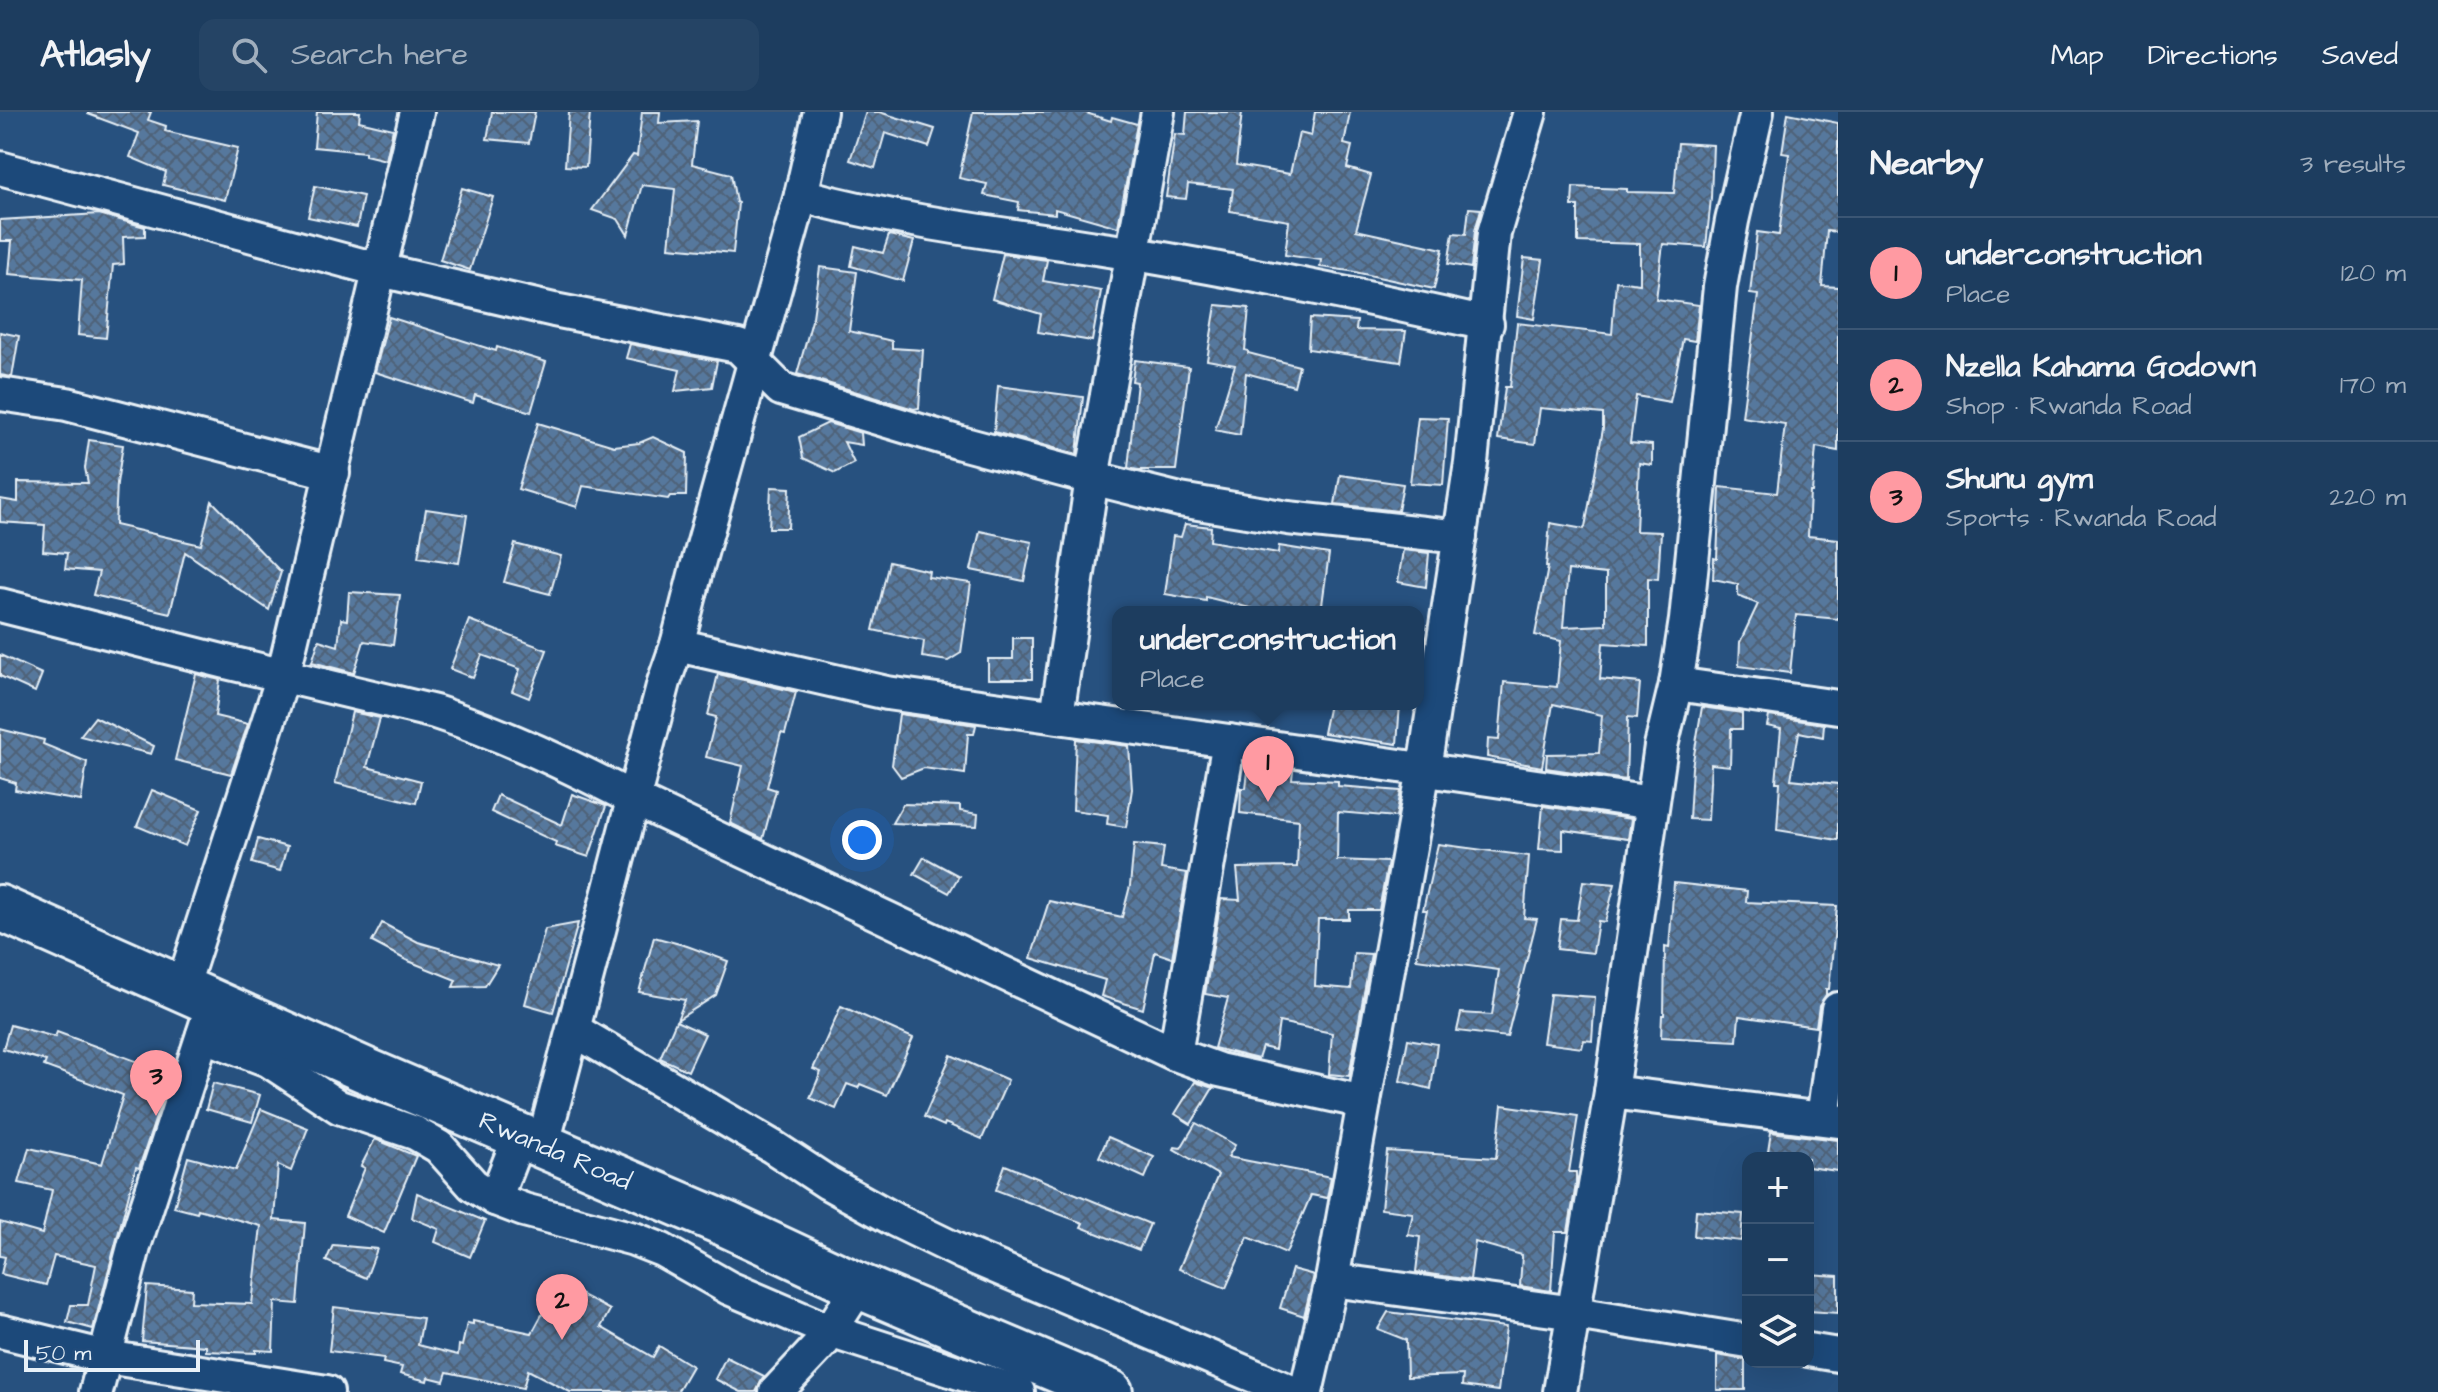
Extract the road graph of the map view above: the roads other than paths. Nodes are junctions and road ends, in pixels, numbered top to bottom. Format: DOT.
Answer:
graph roads {
  1 [pos="417,112"];
  2 [pos="820,112"];
  3 [pos="1158,112"];
  4 [pos="1530,112"];
  5 [pos="1757,112"];
  6 [pos="0,168"];
  7 [pos="801,195"];
  8 [pos="1133,254"];
  9 [pos="380,270"];
  10 [pos="1487,324"];
  11 [pos="754,362"];
  12 [pos="0,394"];
  13 [pos="333,473"];
  14 [pos="1092,478"];
  15 [pos="1460,537"];
  16 [pos="0,605"];
  17 [pos="677,645"];
  18 [pos="283,676"];
  19 [pos="1676,684"];
  20 [pos="1838,707"];
  21 [pos="1057,716"];
  22 [pos="1229,741"];
  23 [pos="1424,769"];
  24 [pos="634,799"];
  25 [pos="1652,803"];
  26 [pos="0,908"];
  27 [pos="199,1009"];
  28 [pos="1838,1009"];
  29 [pos="574,1030"];
  30 [pos="1175,1054"];
  31 [pos="1611,1092"];
  32 [pos="1364,1102"];
  33 [pos="1831,1120"];
  34 [pos="531,1140"];
  35 [pos="495,1199"];
  36 [pos="1332,1280"];
  37 [pos="859,1286"];
  38 [pos="1575,1313"];
  39 [pos="0,1331"];
  40 [pos="830,1331"];
  41 [pos="1742,1340"];
  42 [pos="1814,1351"];
  43 [pos="1838,1355"];
  44 [pos="106,1357"];
  45 [pos="96,1392"];
  46 [pos="327,1392"];
  47 [pos="776,1392"];
  48 [pos="1018,1392"];
  49 [pos="1110,1392"];
  50 [pos="1292,1392"];
  51 [pos="1306,1392"];
  52 [pos="1560,1392"];
  1 -- 9 [label="street"];
  2 -- 7 [label="street"];
  3 -- 8 [label="street"];
  4 -- 10 [label="street"];
  5 -- 19 [label="street"];
  6 -- 9 [label="street"];
  7 -- 8 [label="street"];
  7 -- 11 [label="street"];
  8 -- 10 [label="street"];
  8 -- 14 [label="street"];
  9 -- 11 [label="street"];
  9 -- 13 [label="street"];
  10 -- 15 [label="street"];
  11 -- 14 [label="street"];
  11 -- 17 [label="street"];
  12 -- 13 [label="street"];
  13 -- 18 [label="street"];
  14 -- 15 [label="street"];
  14 -- 21 [label="street"];
  15 -- 23 [label="street"];
  16 -- 18 [label="street"];
  17 -- 21 [label="street"];
  17 -- 24 [label="street"];
  18 -- 24 [label="street"];
  18 -- 27 [label="street"];
  19 -- 20 [label="street"];
  19 -- 25 [label="street"];
  21 -- 22 [label="street"];
  22 -- 23 [label="street"];
  22 -- 30 [label="street"];
  23 -- 25 [label="street"];
  23 -- 32 [label="street"];
  24 -- 29 [label="street"];
  24 -- 30 [label="street"];
  25 -- 31 [label="street"];
  26 -- 27 [label="highway, Rwanda Road"];
  27 -- 34 [label="highway, Rwanda Road"];
  27 -- 35 [label="street"];
  27 -- 44 [label="street"];
  28 -- 33 [label="street"];
  29 -- 34 [label="street"];
  29 -- 50 [label="street"];
  30 -- 32 [label="street"];
  31 -- 33 [label="street"];
  31 -- 38 [label="street"];
  32 -- 36 [label="street"];
  34 -- 35 [label="street"];
  34 -- 37 [label="highway, Rwanda Road"];
  35 -- 40 [label="street"];
  36 -- 38 [label="street"];
  36 -- 51 [label="street"];
  37 -- 40 [label="street"];
  37 -- 49 [label="highway, Rwanda Road"];
  38 -- 41 [label="street"];
  38 -- 52 [label="street"];
  39 -- 44 [label="street"];
  40 -- 47 [label="street"];
  40 -- 48 [label="street"];
  42 -- 43 [label="street"];
  44 -- 45 [label="street"];
  44 -- 46 [label="street"];
}
